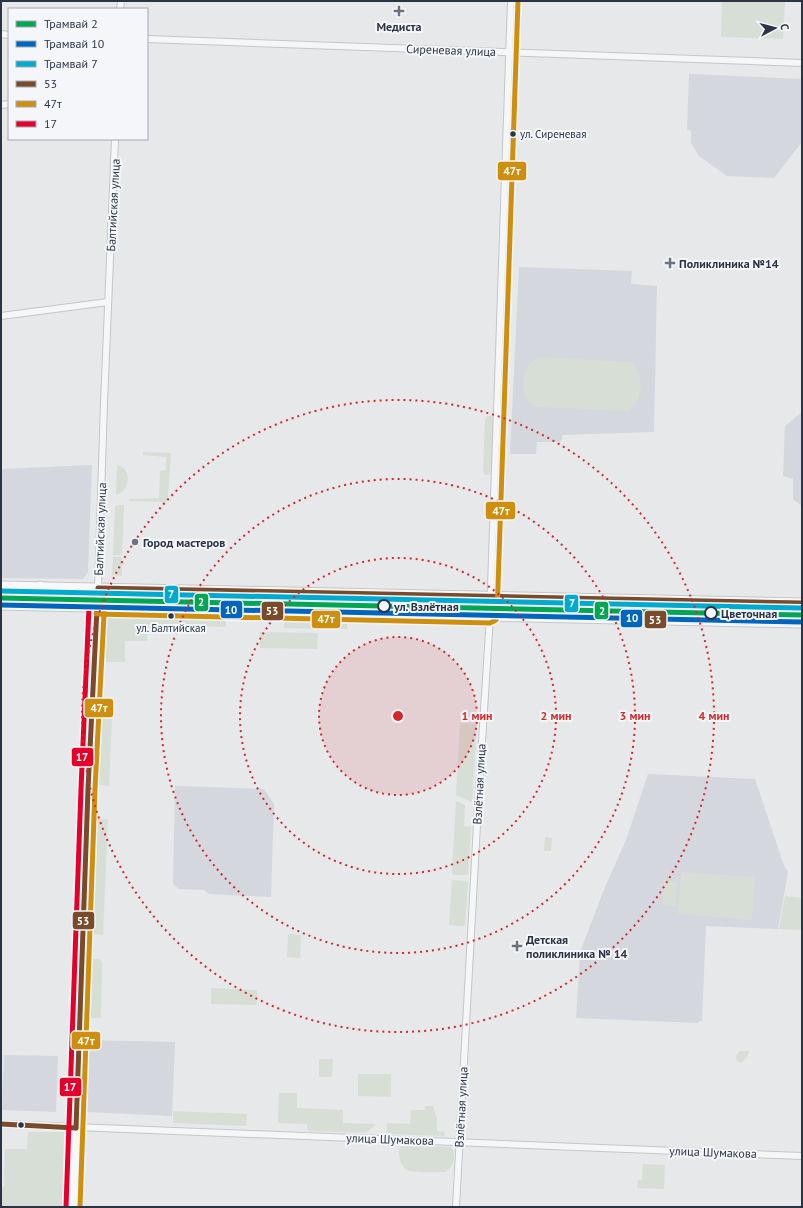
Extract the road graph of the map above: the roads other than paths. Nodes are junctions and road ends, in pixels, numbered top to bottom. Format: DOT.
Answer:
graph roads {
  1 [pos="511,1"];
  2 [pos="148,39"];
  3 [pos="510,52"];
  4 [pos="802,63"];
  5 [pos="115,140"];
  6 [pos="108,302"];
  7 [pos="1,316"];
  8 [pos="1,586"];
  9 [pos="40,586"];
  10 [pos="98,588"];
  11 [pos="491,596"];
  12 [pos="801,603"];
  13 [pos="1,605"];
  14 [pos="40,606"];
  15 [pos="96,608"];
  16 [pos="490,616"];
  17 [pos="801,623"];
  18 [pos="1,1124"];
  19 [pos="76,1128"];
  20 [pos="459,1142"];
  21 [pos="802,1156"];
  22 [pos="73,1207"];
  23 [pos="456,1207"];
  1 -- 3 [label="street, Взлётная улица"];
  2 -- 3 [label="street, Сиреневая улица"];
  3 -- 4 [label="street, Сиреневая улица"];
  3 -- 11 [label="street, Взлётная улица"];
  5 -- 6 [label="street, Балтийская улица"];
  6 -- 7 [label="street"];
  6 -- 10 [label="street, Балтийская улица"];
  8 -- 9 [label="main road"];
  9 -- 10 [label="main road"];
  9 -- 14 [label="main road"];
  10 -- 11 [label="main road"];
  10 -- 15 [label="main road, Балтийская улица"];
  11 -- 12 [label="main road"];
  11 -- 16 [label="street, Взлётная улица"];
  12 -- 17 [label="main road"];
  13 -- 14 [label="main road"];
  14 -- 15 [label="main road"];
  15 -- 16 [label="main road"];
  15 -- 19 [label="main road, Балтийская улица"];
  16 -- 17 [label="main road"];
  16 -- 20 [label="street, Взлётная улица"];
  18 -- 19 [label="street, улица Шумакова"];
  19 -- 20 [label="street, улица Шумакова"];
  19 -- 22 [label="main road, Балтийская улица"];
  20 -- 21 [label="street, улица Шумакова"];
  20 -- 23 [label="street, Взлётная улица"];
}
